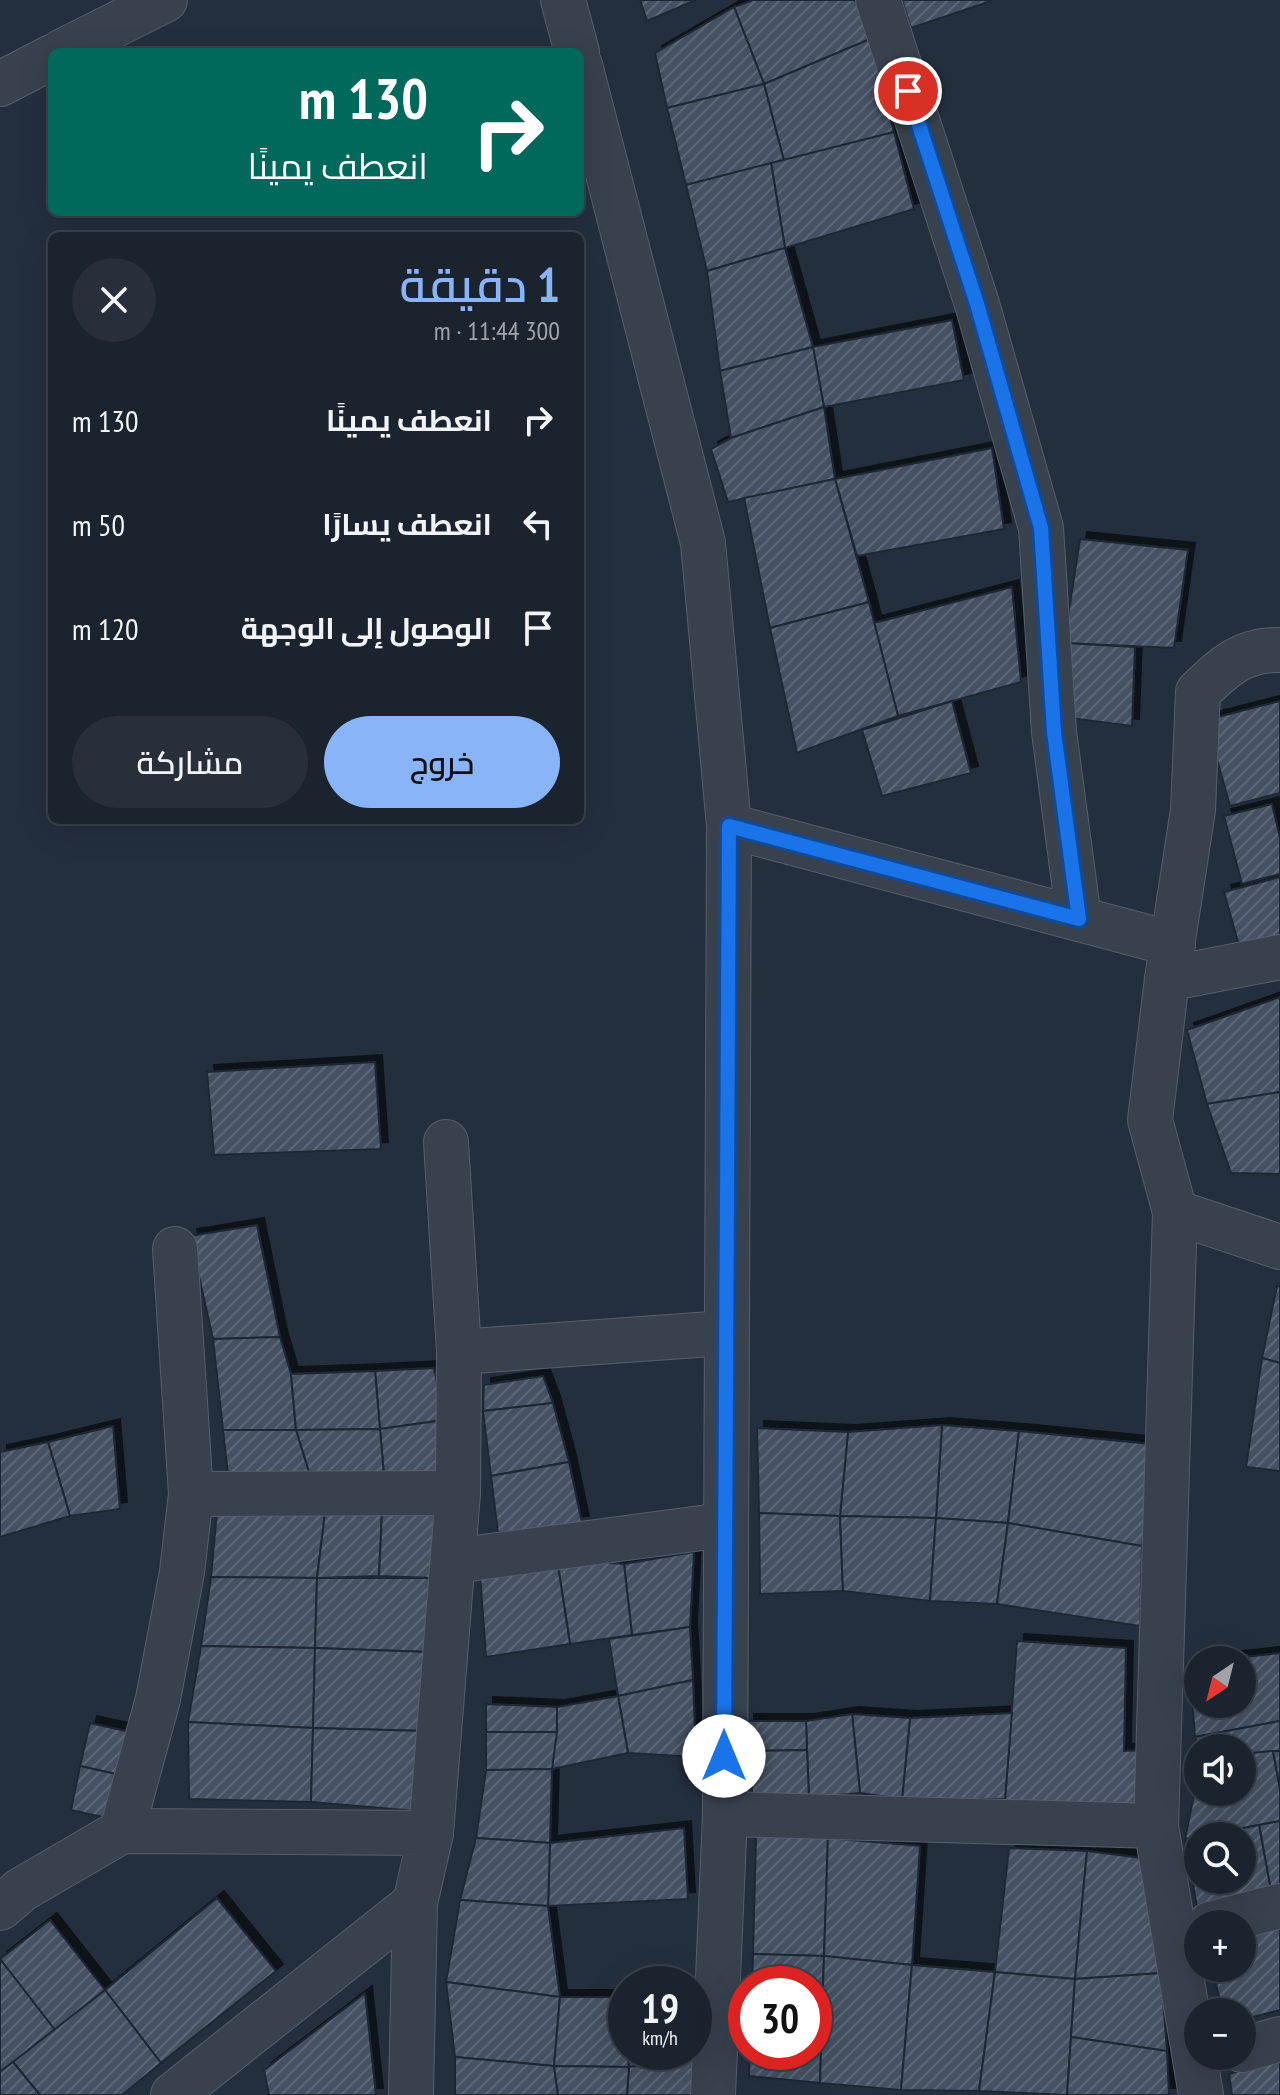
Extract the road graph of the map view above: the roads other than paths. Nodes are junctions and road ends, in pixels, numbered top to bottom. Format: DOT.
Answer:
graph roads {
  1 [pos="165,0"];
  2 [pos="563,0"];
  3 [pos="878,0"];
  4 [pos="69,48"];
  5 [pos="576,48"];
  6 [pos="48,59"];
  7 [pos="584,81"];
  8 [pos="0,84"];
  9 [pos="1280,650"];
  10 [pos="729,826"];
  11 [pos="1079,919"];
  12 [pos="1280,957"];
  13 [pos="1170,962"];
  14 [pos="446,1142"];
  15 [pos="1175,1212"];
  16 [pos="1280,1247"];
  17 [pos="175,1249"];
  18 [pos="725,1333"];
  19 [pos="459,1352"];
  20 [pos="458,1493"];
  21 [pos="191,1494"];
  22 [pos="724,1525"];
  23 [pos="454,1561"];
  24 [pos="725,1814"];
  25 [pos="1156,1826"];
  26 [pos="122,1831"];
  27 [pos="431,1833"];
  28 [pos="415,1903"];
  29 [pos="1280,1906"];
  30 [pos="0,1908"];
  31 [pos="1187,1910"];
  32 [pos="1256,1912"];
  33 [pos="1199,1982"];
  34 [pos="1280,2039"];
  35 [pos="1256,2046"];
  36 [pos="1207,2072"];
  37 [pos="173,2095"];
  38 [pos="411,2095"];
  39 [pos="713,2095"];
  1 -- 4 [label="street"];
  2 -- 5 [label="street"];
  3 -- 11 [label="street"];
  6 -- 8 [label="street"];
  7 -- 10 [label="street"];
  9 -- 13 [label="street"];
  10 -- 11 [label="street"];
  10 -- 18 [label="street"];
  11 -- 13 [label="street"];
  12 -- 13 [label="street"];
  13 -- 15 [label="street"];
  14 -- 19 [label="street"];
  15 -- 16 [label="street"];
  15 -- 25 [label="street"];
  17 -- 21 [label="street"];
  18 -- 19 [label="street"];
  18 -- 22 [label="street"];
  19 -- 20 [label="street"];
  20 -- 21 [label="street"];
  20 -- 23 [label="street"];
  21 -- 26 [label="street"];
  22 -- 23 [label="street"];
  22 -- 24 [label="street"];
  23 -- 27 [label="street"];
  24 -- 25 [label="street"];
  24 -- 39 [label="street"];
  25 -- 31 [label="street"];
  26 -- 27 [label="street"];
  26 -- 30 [label="street"];
  27 -- 28 [label="street"];
  28 -- 37 [label="street"];
  28 -- 38 [label="street"];
  29 -- 32 [label="street"];
  33 -- 36 [label="street"];
  34 -- 35 [label="street"];
}
